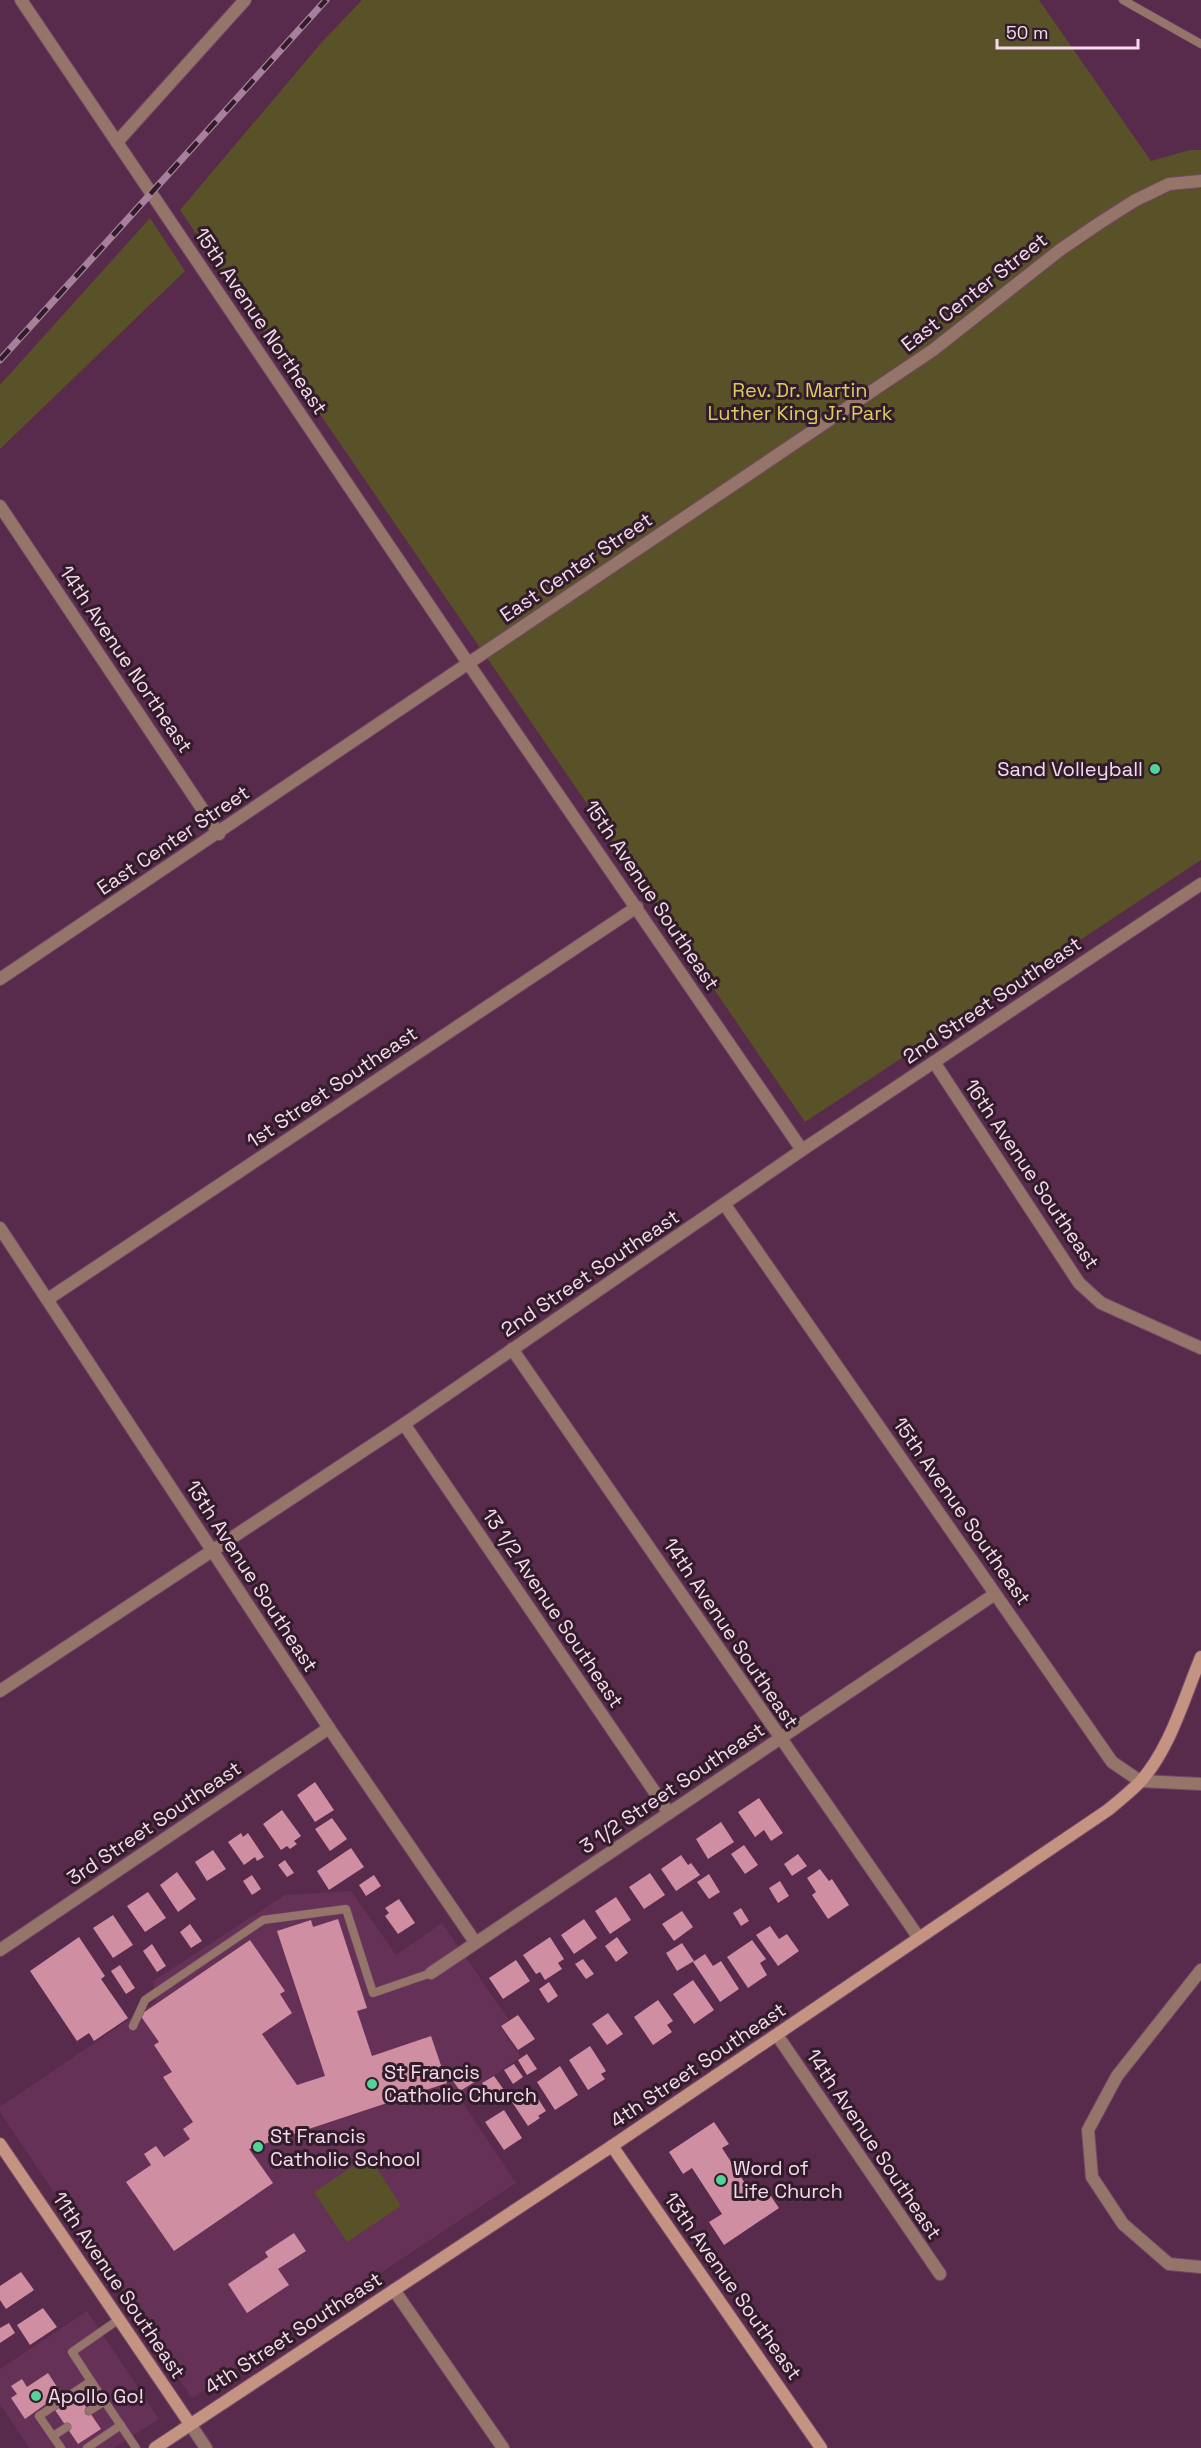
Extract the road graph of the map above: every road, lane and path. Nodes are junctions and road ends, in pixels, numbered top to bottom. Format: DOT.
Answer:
graph roads {
  1 [pos="21,0"];
  2 [pos="245,0"];
  3 [pos="1123,0"];
  4 [pos="1201,44"];
  5 [pos="117,142"];
  6 [pos="1201,181"];
  7 [pos="0,506"];
  8 [pos="468,663"];
  9 [pos="219,834"];
  10 [pos="1201,884"];
  11 [pos="637,908"];
  12 [pos="0,979"];
  13 [pos="934,1062"];
  14 [pos="802,1150"];
  15 [pos="725,1205"];
  16 [pos="0,1228"];
  17 [pos="48,1299"];
  18 [pos="1201,1347"];
  19 [pos="512,1350"];
  20 [pos="404,1424"];
  21 [pos="213,1551"];
  22 [pos="995,1594"];
  23 [pos="1201,1657"];
  24 [pos="0,1691"];
  25 [pos="329,1728"];
  26 [pos="779,1739"];
  27 [pos="1140,1781"];
  28 [pos="1201,1784"];
  29 [pos="669,1813"];
  30 [pos="919,1938"];
  31 [pos="476,1942"];
  32 [pos="0,1950"];
  33 [pos="1201,1970"];
  34 [pos="431,1973"];
  35 [pos="133,2026"];
  36 [pos="777,2035"];
  37 [pos="0,2144"];
  38 [pos="612,2146"];
  39 [pos="1201,2266"];
  40 [pos="940,2274"];
  41 [pos="394,2290"];
  42 [pos="118,2320"];
  43 [pos="91,2381"];
  44 [pos="105,2401"];
  45 [pos="89,2411"];
  46 [pos="190,2424"];
  47 [pos="121,2425"];
  48 [pos="66,2427"];
  49 [pos="53,2436"];
  50 [pos="61,2448"];
  51 [pos="87,2448"];
  52 [pos="136,2448"];
  53 [pos="154,2448"];
  54 [pos="206,2448"];
  55 [pos="503,2448"];
  56 [pos="821,2448"];
  1 -- 5 [label="street, 15th Avenue Northeast"];
  2 -- 5 [label="street"];
  3 -- 4 [label="lane"];
  5 -- 8 [label="street, 15th Avenue Northeast"];
  6 -- 8 [label="street, East Center Street"];
  7 -- 9 [label="street, 14th Avenue Northeast"];
  8 -- 9 [label="street, East Center Street"];
  8 -- 11 [label="street, 15th Avenue Southeast"];
  9 -- 12 [label="street, East Center Street"];
  10 -- 13 [label="street, 2nd Street Southeast"];
  11 -- 14 [label="street, 15th Avenue Southeast"];
  11 -- 17 [label="street, 1st Street Southeast"];
  13 -- 14 [label="street, 2nd Street Southeast"];
  13 -- 18 [label="street, 16th Avenue Southeast"];
  14 -- 15 [label="street, 2nd Street Southeast"];
  15 -- 19 [label="street, 2nd Street Southeast"];
  15 -- 22 [label="street, 15th Avenue Southeast"];
  16 -- 17 [label="street, 13th Avenue Southeast"];
  17 -- 21 [label="street, 13th Avenue Southeast"];
  19 -- 20 [label="street, 2nd Street Southeast"];
  19 -- 26 [label="street, 14th Avenue Southeast"];
  20 -- 21 [label="street, 2nd Street Southeast"];
  20 -- 29 [label="street, 13 1/2 Avenue Southeast"];
  21 -- 24 [label="street, 2nd Street Southeast"];
  21 -- 25 [label="street, 13th Avenue Southeast"];
  22 -- 26 [label="street, 3 1/2 Street Southeast"];
  22 -- 27 [label="street, 15th Avenue Southeast"];
  23 -- 27 [label="main road, 4th Street Southeast"];
  25 -- 31 [label="street, 13th Avenue Southeast"];
  25 -- 32 [label="street, 3rd Street Southeast"];
  26 -- 29 [label="street, 3 1/2 Street Southeast"];
  26 -- 30 [label="street, 14th Avenue Southeast"];
  27 -- 28 [label="street"];
  27 -- 30 [label="main road, 4th Street Southeast"];
  29 -- 31 [label="street, 3 1/2 Street Southeast"];
  30 -- 36 [label="main road, 4th Street Southeast"];
  31 -- 34 [label="street, 3 1/2 Street Southeast"];
  33 -- 39 [label="street"];
  34 -- 35 [label="lane"];
  36 -- 38 [label="main road, 4th Street Southeast"];
  36 -- 40 [label="street, 14th Avenue Southeast"];
  37 -- 42 [label="main road, 11th Avenue Southeast"];
  38 -- 41 [label="main road, 4th Street Southeast"];
  38 -- 56 [label="main road, 13th Avenue Southeast"];
  41 -- 46 [label="main road, 4th Street Southeast"];
  41 -- 55 [label="street"];
  42 -- 43 [label="lane"];
  42 -- 46 [label="main road, 11th Avenue Southeast"];
  43 -- 44 [label="lane"];
  43 -- 49 [label="lane"];
  44 -- 45 [label="lane"];
  44 -- 47 [label="lane"];
  46 -- 53 [label="main road, 4th Street Southeast"];
  46 -- 54 [label="street, 11th Avenue Southeast"];
  47 -- 51 [label="lane"];
  47 -- 52 [label="lane"];
  48 -- 49 [label="lane"];
  49 -- 50 [label="lane"];
}
